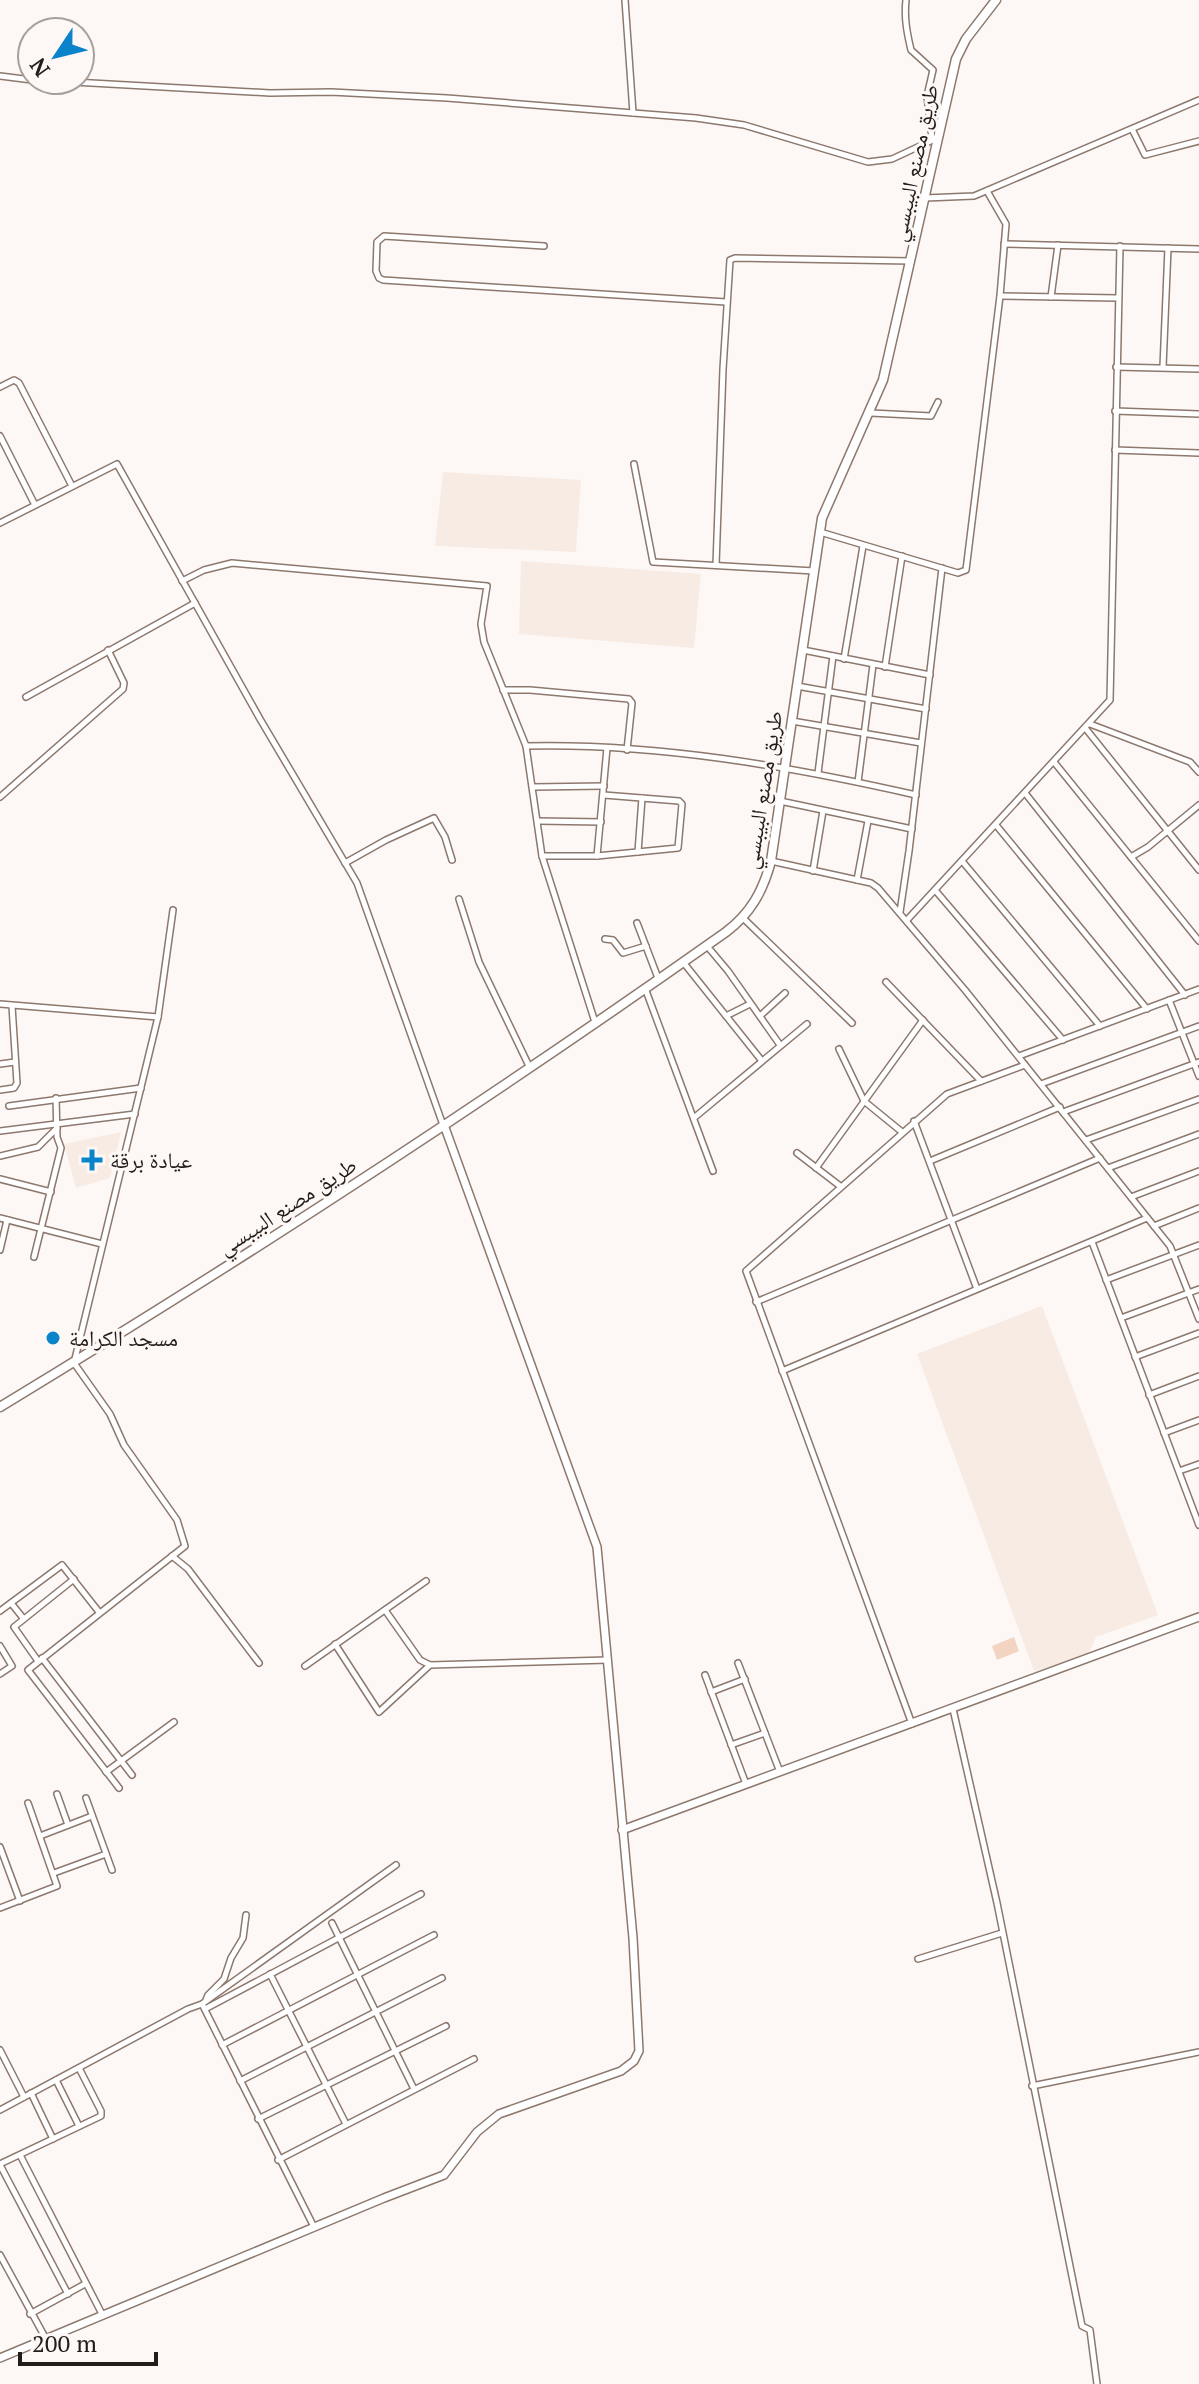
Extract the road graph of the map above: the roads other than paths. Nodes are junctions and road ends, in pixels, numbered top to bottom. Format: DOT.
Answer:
graph roads {
  1 [pos="625,0"];
  2 [pos="906,0"];
  3 [pos="996,0"];
  4 [pos="96,83"];
  5 [pos="1199,100"];
  6 [pos="633,113"];
  7 [pos="1132,129"];
  8 [pos="935,138"];
  9 [pos="1199,141"];
  10 [pos="987,191"];
  11 [pos="925,198"];
  12 [pos="1004,244"];
  13 [pos="1058,245"];
  14 [pos="544,246"];
  15 [pos="1120,246"];
  16 [pos="1168,248"];
  17 [pos="1199,249"];
  18 [pos="911,261"];
  19 [pos="1000,296"];
  20 [pos="1051,297"];
  21 [pos="1117,298"];
  22 [pos="726,302"];
  23 [pos="1116,367"];
  24 [pos="1163,367"];
  25 [pos="1199,369"];
  26 [pos="0,387"];
  27 [pos="938,402"];
  28 [pos="1115,411"];
  29 [pos="871,413"];
  30 [pos="1199,414"];
  31 [pos="0,436"];
  32 [pos="1115,450"];
  33 [pos="1199,453"];
  34 [pos="634,464"];
  35 [pos="72,486"];
  36 [pos="35,505"];
  37 [pos="0,523"];
  38 [pos="819,532"];
  39 [pos="863,546"];
  40 [pos="902,556"];
  41 [pos="716,565"];
  42 [pos="942,568"];
  43 [pos="814,571"];
  44 [pos="182,581"];
  45 [pos="195,603"];
  46 [pos="108,650"];
  47 [pos="803,650"];
  48 [pos="833,656"];
  49 [pos="844,659"];
  50 [pos="873,665"];
  51 [pos="885,667"];
  52 [pos="930,675"];
  53 [pos="797,686"];
  54 [pos="503,690"];
  55 [pos="829,691"];
  56 [pos="26,697"];
  57 [pos="869,699"];
  58 [pos="926,709"];
  59 [pos="792,721"];
  60 [pos="824,726"];
  61 [pos="1088,727"];
  62 [pos="864,732"];
  63 [pos="921,743"];
  64 [pos="526,746"];
  65 [pos="607,748"];
  66 [pos="627,750"];
  67 [pos="1054,762"];
  68 [pos="785,768"];
  69 [pos="1199,772"];
  70 [pos="818,773"];
  71 [pos="858,782"];
  72 [pos="604,786"];
  73 [pos="533,787"];
  74 [pos="1025,793"];
  75 [pos="604,795"];
  76 [pos="916,795"];
  77 [pos="0,797"];
  78 [pos="642,798"];
  79 [pos="780,801"];
  80 [pos="1199,805"];
  81 [pos="823,811"];
  82 [pos="538,821"];
  83 [pos="868,821"];
  84 [pos="601,822"];
  85 [pos="996,825"];
  86 [pos="912,829"];
  87 [pos="1167,831"];
  88 [pos="638,852"];
  89 [pos="542,856"];
  90 [pos="597,856"];
  91 [pos="1131,857"];
  92 [pos="452,860"];
  93 [pos="771,861"];
  94 [pos="962,861"];
  95 [pos="345,863"];
  96 [pos="1199,870"];
  97 [pos="813,871"];
  98 [pos="857,880"];
  99 [pos="935,890"];
  100 [pos="459,899"];
  101 [pos="173,910"];
  102 [pos="900,913"];
  103 [pos="743,918"];
  104 [pos="907,920"];
  105 [pos="637,923"];
  106 [pos="605,939"];
  107 [pos="1199,941"];
  108 [pos="706,945"];
  109 [pos="646,946"];
  110 [pos="682,962"];
  111 [pos="658,978"];
  112 [pos="886,982"];
  113 [pos="645,987"];
  114 [pos="1199,989"];
  115 [pos="785,993"];
  116 [pos="1185,995"];
  117 [pos="1169,1000"];
  118 [pos="0,1004"];
  119 [pos="750,1004"];
  120 [pos="12,1006"];
  121 [pos="1147,1009"];
  122 [pos="726,1016"];
  123 [pos="760,1016"];
  124 [pos="158,1017"];
  125 [pos="923,1020"];
  126 [pos="595,1022"];
  127 [pos="852,1023"];
  128 [pos="807,1024"];
  129 [pos="1100,1026"];
  130 [pos="1199,1026"];
  131 [pos="1182,1032"];
  132 [pos="1063,1040"];
  133 [pos="780,1045"];
  134 [pos="839,1049"];
  135 [pos="1019,1056"];
  136 [pos="762,1061"];
  137 [pos="15,1062"];
  138 [pos="1197,1063"];
  139 [pos="0,1064"];
  140 [pos="1025,1065"];
  141 [pos="529,1066"];
  142 [pos="1199,1076"];
  143 [pos="981,1081"];
  144 [pos="1041,1084"];
  145 [pos="141,1088"];
  146 [pos="0,1090"];
  147 [pos="56,1098"];
  148 [pos="1199,1099"];
  149 [pos="864,1101"];
  150 [pos="9,1106"];
  151 [pos="1062,1110"];
  152 [pos="135,1114"];
  153 [pos="695,1117"];
  154 [pos="914,1121"];
  155 [pos="444,1125"];
  156 [pos="58,1126"];
  157 [pos="0,1131"];
  158 [pos="902,1132"];
  159 [pos="1199,1134"];
  160 [pos="1086,1140"];
  161 [pos="797,1153"];
  162 [pos="0,1156"];
  163 [pos="1100,1158"];
  164 [pos="930,1161"];
  165 [pos="816,1168"];
  166 [pos="1108,1168"];
  167 [pos="713,1171"];
  168 [pos="1199,1171"];
  169 [pos="0,1179"];
  170 [pos="840,1186"];
  171 [pos="51,1192"];
  172 [pos="1131,1197"];
  173 [pos="1199,1208"];
  174 [pos="1147,1218"];
  175 [pos="4,1219"];
  176 [pos="951,1221"];
  177 [pos="1154,1226"];
  178 [pos="42,1228"];
  179 [pos="1092,1242"];
  180 [pos="102,1244"];
  181 [pos="1199,1245"];
  182 [pos="0,1250"];
  183 [pos="1175,1255"];
  184 [pos="34,1257"];
  185 [pos="1106,1280"];
  186 [pos="977,1289"];
  187 [pos="1199,1289"];
  188 [pos="1189,1293"];
  189 [pos="756,1302"];
  190 [pos="1121,1318"];
  191 [pos="1199,1319"];
  192 [pos="1199,1333"];
  193 [pos="1135,1357"];
  194 [pos="74,1363"];
  195 [pos="782,1371"];
  196 [pos="1199,1376"];
  197 [pos="1149,1395"];
  198 [pos="0,1407"];
  199 [pos="1199,1420"];
  200 [pos="1164,1433"];
  201 [pos="1199,1464"];
  202 [pos="1179,1471"];
  203 [pos="1196,1508"];
  204 [pos="1199,1525"];
  205 [pos="172,1556"];
  206 [pos="74,1579"];
  207 [pos="426,1581"];
  208 [pos="11,1603"];
  209 [pos="385,1610"];
  210 [pos="0,1611"];
  211 [pos="99,1612"];
  212 [pos="23,1618"];
  213 [pos="1199,1619"];
  214 [pos="335,1644"];
  215 [pos="0,1646"];
  216 [pos="40,1659"];
  217 [pos="608,1660"];
  218 [pos="259,1663"];
  219 [pos="738,1663"];
  220 [pos="430,1665"];
  221 [pos="305,1666"];
  222 [pos="0,1674"];
  223 [pos="705,1675"];
  224 [pos="745,1679"];
  225 [pos="711,1692"];
  226 [pos="953,1709"];
  227 [pos="174,1722"];
  228 [pos="912,1724"];
  229 [pos="765,1733"];
  230 [pos="731,1745"];
  231 [pos="121,1760"];
  232 [pos="106,1772"];
  233 [pos="780,1772"];
  234 [pos="132,1775"];
  235 [pos="746,1784"];
  236 [pos="119,1788"];
  237 [pos="57,1794"];
  238 [pos="86,1798"];
  239 [pos="28,1803"];
  240 [pos="92,1816"];
  241 [pos="68,1825"];
  242 [pos="622,1830"];
  243 [pos="40,1836"];
  244 [pos="0,1847"];
  245 [pos="106,1854"];
  246 [pos="396,1865"];
  247 [pos="112,1870"];
  248 [pos="54,1873"];
  249 [pos="421,1894"];
  250 [pos="20,1901"];
  251 [pos="0,1908"];
  252 [pos="246,1915"];
  253 [pos="332,1923"];
  254 [pos="1002,1933"];
  255 [pos="434,1935"];
  256 [pos="340,1938"];
  257 [pos="918,1959"];
  258 [pos="270,1974"];
  259 [pos="358,1975"];
  260 [pos="442,1978"];
  261 [pos="224,1985"];
  262 [pos="204,2005"];
  263 [pos="289,2009"];
  264 [pos="377,2012"];
  265 [pos="446,2026"];
  266 [pos="222,2045"];
  267 [pos="308,2048"];
  268 [pos="396,2049"];
  269 [pos="0,2050"];
  270 [pos="1199,2052"];
  271 [pos="474,2059"];
  272 [pos="79,2068"];
  273 [pos="56,2080"];
  274 [pos="240,2081"];
  275 [pos="327,2084"];
  276 [pos="1032,2086"];
  277 [pos="414,2089"];
  278 [pos="31,2093"];
  279 [pos="24,2097"];
  280 [pos="0,2110"];
  281 [pos="258,2119"];
  282 [pos="346,2124"];
  283 [pos="79,2126"];
  284 [pos="53,2139"];
  285 [pos="20,2155"];
  286 [pos="278,2160"];
  287 [pos="0,2165"];
  288 [pos="314,2227"];
  289 [pos="0,2255"];
  290 [pos="85,2284"];
  291 [pos="68,2294"];
  292 [pos="30,2314"];
  293 [pos="102,2314"];
  294 [pos="47,2340"];
  295 [pos="0,2358"];
  296 [pos="1097,2384"];
  1 -- 6 [label="street"];
  2 -- 8 [label="street"];
  3 -- 8 [label="main road, طريق مصنع البيبسي"];
  4 -- 6 [label="street"];
  5 -- 7 [label="street"];
  6 -- 8 [label="street"];
  7 -- 9 [label="street"];
  7 -- 10 [label="street"];
  8 -- 11 [label="main road, طريق مصنع البيبسي"];
  10 -- 11 [label="street"];
  10 -- 12 [label="street"];
  11 -- 18 [label="main road, طريق مصنع البيبسي"];
  12 -- 13 [label="street"];
  12 -- 19 [label="street"];
  13 -- 15 [label="street"];
  13 -- 20 [label="street"];
  14 -- 22 [label="street"];
  15 -- 16 [label="street"];
  15 -- 21 [label="street"];
  16 -- 17 [label="street"];
  16 -- 24 [label="street"];
  18 -- 22 [label="street"];
  18 -- 29 [label="main road, طريق مصنع البيبسي"];
  19 -- 20 [label="street"];
  19 -- 42 [label="street"];
  20 -- 21 [label="street"];
  21 -- 23 [label="street"];
  22 -- 41 [label="street"];
  23 -- 24 [label="street"];
  23 -- 28 [label="street"];
  24 -- 25 [label="street"];
  26 -- 35 [label="street"];
  27 -- 29 [label="street"];
  28 -- 30 [label="street"];
  28 -- 32 [label="street"];
  29 -- 38 [label="main road, طريق مصنع البيبسي"];
  31 -- 36 [label="street"];
  32 -- 33 [label="street"];
  32 -- 61 [label="street"];
  34 -- 41 [label="street"];
  35 -- 36 [label="street"];
  35 -- 44 [label="street"];
  36 -- 37 [label="street"];
  38 -- 39 [label="street"];
  38 -- 43 [label="main road, طريق مصنع البيبسي"];
  39 -- 40 [label="street"];
  39 -- 49 [label="street"];
  40 -- 42 [label="street"];
  40 -- 51 [label="street"];
  41 -- 43 [label="street"];
  42 -- 52 [label="street"];
  43 -- 47 [label="main road, طريق مصنع البيبسي"];
  44 -- 45 [label="street"];
  44 -- 54 [label="street"];
  45 -- 46 [label="street"];
  45 -- 95 [label="street"];
  46 -- 56 [label="street"];
  46 -- 77 [label="street"];
  47 -- 48 [label="street"];
  47 -- 53 [label="main road, طريق مصنع البيبسي"];
  48 -- 49 [label="street"];
  48 -- 55 [label="street"];
  49 -- 50 [label="street"];
  50 -- 51 [label="street"];
  50 -- 57 [label="street"];
  51 -- 52 [label="street"];
  52 -- 58 [label="street"];
  53 -- 55 [label="street"];
  53 -- 59 [label="main road, طريق مصنع البيبسي"];
  54 -- 64 [label="street"];
  54 -- 66 [label="street"];
  55 -- 57 [label="street"];
  55 -- 60 [label="street"];
  57 -- 58 [label="street"];
  57 -- 62 [label="street"];
  58 -- 63 [label="street"];
  59 -- 60 [label="street"];
  59 -- 68 [label="main road, طريق مصنع البيبسي"];
  60 -- 62 [label="street"];
  60 -- 70 [label="street"];
  61 -- 67 [label="street"];
  61 -- 69 [label="street"];
  61 -- 87 [label="street"];
  62 -- 63 [label="street"];
  62 -- 71 [label="street"];
  63 -- 76 [label="street"];
  64 -- 65 [label="street"];
  64 -- 73 [label="street"];
  65 -- 66 [label="street"];
  65 -- 72 [label="street"];
  66 -- 68 [label="street"];
  67 -- 74 [label="street"];
  67 -- 91 [label="street"];
  68 -- 70 [label="street"];
  68 -- 79 [label="main road, طريق مصنع البيبسي"];
  70 -- 71 [label="street"];
  71 -- 76 [label="street"];
  72 -- 73 [label="street"];
  72 -- 75 [label="street"];
  73 -- 82 [label="street"];
  74 -- 85 [label="street"];
  74 -- 116 [label="street"];
  75 -- 78 [label="street"];
  75 -- 84 [label="street"];
  76 -- 86 [label="street"];
  78 -- 88 [label="street"];
  78 -- 88 [label="street"];
  79 -- 81 [label="street"];
  79 -- 93 [label="main road, طريق مصنع البيبسي"];
  80 -- 87 [label="street"];
  81 -- 83 [label="street"];
  81 -- 97 [label="street"];
  82 -- 84 [label="street"];
  82 -- 89 [label="street"];
  83 -- 86 [label="street"];
  83 -- 98 [label="street"];
  84 -- 90 [label="street"];
  85 -- 94 [label="street"];
  85 -- 121 [label="street"];
  86 -- 102 [label="street"];
  87 -- 91 [label="street"];
  87 -- 96 [label="street"];
  88 -- 90 [label="street"];
  89 -- 90 [label="street"];
  89 -- 126 [label="street"];
  91 -- 107 [label="street"];
  92 -- 95 [label="street"];
  93 -- 97 [label="street"];
  93 -- 103 [label="main road, طريق مصنع البيبسي"];
  94 -- 99 [label="street"];
  94 -- 129 [label="street"];
  95 -- 155 [label="street"];
  97 -- 98 [label="street"];
  98 -- 102 [label="street"];
  99 -- 104 [label="street"];
  99 -- 132 [label="street"];
  100 -- 141 [label="street"];
  101 -- 124 [label="street"];
  102 -- 104 [label="street"];
  103 -- 108 [label="main road, طريق مصنع البيبسي"];
  103 -- 127 [label="street"];
  104 -- 135 [label="street"];
  105 -- 109 [label="street"];
  106 -- 109 [label="street"];
  108 -- 110 [label="main road, طريق مصنع البيبسي"];
  108 -- 119 [label="street"];
  109 -- 111 [label="street"];
  110 -- 111 [label="main road, طريق مصنع البيبسي"];
  110 -- 122 [label="street"];
  111 -- 113 [label="main road, طريق مصنع البيبسي"];
  112 -- 125 [label="street"];
  113 -- 126 [label="main road, طريق مصنع البيبسي"];
  113 -- 153 [label="street"];
  114 -- 116 [label="street"];
  115 -- 123 [label="street"];
  116 -- 117 [label="street"];
  117 -- 121 [label="street"];
  117 -- 131 [label="street"];
  118 -- 120 [label="street"];
  119 -- 122 [label="street"];
  119 -- 123 [label="street"];
  120 -- 124 [label="street"];
  120 -- 137 [label="street"];
  121 -- 129 [label="street"];
  122 -- 136 [label="street"];
  123 -- 133 [label="street"];
  124 -- 145 [label="street"];
  125 -- 143 [label="street"];
  125 -- 149 [label="street"];
  126 -- 141 [label="main road, طريق مصنع البيبسي"];
  128 -- 133 [label="street"];
  129 -- 132 [label="street"];
  130 -- 131 [label="street"];
  131 -- 138 [label="street"];
  131 -- 144 [label="street"];
  132 -- 135 [label="street"];
  133 -- 136 [label="street"];
  134 -- 149 [label="street"];
  135 -- 140 [label="street"];
  136 -- 153 [label="street"];
  137 -- 139 [label="street"];
  137 -- 146 [label="street"];
  138 -- 142 [label="street"];
  138 -- 151 [label="street"];
  140 -- 143 [label="street"];
  140 -- 144 [label="street"];
  141 -- 155 [label="main road, طريق مصنع البيبسي"];
  143 -- 154 [label="street"];
  144 -- 151 [label="street"];
  145 -- 147 [label="street"];
  145 -- 152 [label="street"];
  147 -- 150 [label="street"];
  147 -- 156 [label="street"];
  148 -- 160 [label="street"];
  149 -- 158 [label="street"];
  149 -- 165 [label="street"];
  151 -- 160 [label="street"];
  151 -- 164 [label="street"];
  152 -- 156 [label="street"];
  152 -- 180 [label="street"];
  153 -- 167 [label="street"];
  154 -- 158 [label="street"];
  154 -- 164 [label="street"];
  155 -- 194 [label="main road, طريق مصنع البيبسي"];
  155 -- 217 [label="street"];
  156 -- 157 [label="street"];
  156 -- 162 [label="street"];
  156 -- 171 [label="street"];
  158 -- 170 [label="street"];
  159 -- 166 [label="street"];
  160 -- 163 [label="street"];
  161 -- 165 [label="street"];
  163 -- 166 [label="street"];
  163 -- 176 [label="street"];
  164 -- 176 [label="street"];
  165 -- 170 [label="street"];
  166 -- 172 [label="street"];
  168 -- 172 [label="street"];
  169 -- 171 [label="street"];
  170 -- 189 [label="street"];
  171 -- 178 [label="street"];
  172 -- 174 [label="street"];
  173 -- 177 [label="street"];
  174 -- 177 [label="street"];
  174 -- 179 [label="street"];
  175 -- 178 [label="street"];
  175 -- 182 [label="street"];
  176 -- 186 [label="street"];
  176 -- 189 [label="street"];
  177 -- 183 [label="street"];
  178 -- 180 [label="street"];
  178 -- 184 [label="street"];
  179 -- 185 [label="street"];
  179 -- 186 [label="street"];
  180 -- 194 [label="street"];
  181 -- 183 [label="street"];
  183 -- 185 [label="street"];
  183 -- 188 [label="street"];
  185 -- 190 [label="street"];
  186 -- 195 [label="street"];
  187 -- 188 [label="street"];
  188 -- 190 [label="street"];
  188 -- 191 [label="street"];
  189 -- 195 [label="street"];
  190 -- 193 [label="street"];
  192 -- 193 [label="street"];
  193 -- 197 [label="street"];
  194 -- 198 [label="main road, طريق مصنع البيبسي"];
  194 -- 205 [label="street"];
  195 -- 228 [label="street"];
  196 -- 197 [label="street"];
  197 -- 200 [label="street"];
  199 -- 200 [label="street"];
  200 -- 202 [label="street"];
  201 -- 202 [label="street"];
  202 -- 203 [label="street"];
  203 -- 204 [label="street"];
  205 -- 211 [label="street"];
  205 -- 218 [label="street"];
  206 -- 208 [label="street"];
  206 -- 211 [label="street"];
  206 -- 212 [label="street"];
  207 -- 209 [label="street"];
  208 -- 210 [label="street"];
  208 -- 212 [label="street"];
  209 -- 214 [label="street"];
  209 -- 220 [label="street"];
  211 -- 216 [label="street"];
  212 -- 216 [label="street"];
  213 -- 226 [label="street"];
  214 -- 220 [label="street"];
  214 -- 221 [label="street"];
  215 -- 222 [label="street"];
  216 -- 231 [label="street"];
  216 -- 232 [label="street"];
  217 -- 220 [label="street"];
  217 -- 242 [label="street"];
  219 -- 224 [label="street"];
  223 -- 225 [label="street"];
  224 -- 225 [label="street"];
  224 -- 229 [label="street"];
  225 -- 230 [label="street"];
  226 -- 228 [label="street"];
  226 -- 254 [label="street"];
  227 -- 231 [label="street"];
  228 -- 233 [label="street"];
  229 -- 230 [label="street"];
  229 -- 233 [label="street"];
  230 -- 235 [label="street"];
  231 -- 232 [label="street"];
  231 -- 234 [label="street"];
  232 -- 236 [label="street"];
  233 -- 235 [label="street"];
  235 -- 242 [label="street"];
  237 -- 241 [label="street"];
  238 -- 240 [label="street"];
  239 -- 243 [label="street"];
  240 -- 241 [label="street"];
  240 -- 245 [label="street"];
  241 -- 243 [label="street"];
  242 -- 288 [label="street"];
  243 -- 248 [label="street"];
  244 -- 250 [label="street"];
  245 -- 247 [label="street"];
  245 -- 248 [label="street"];
  246 -- 261 [label="street"];
  248 -- 250 [label="street"];
  249 -- 256 [label="street"];
  250 -- 251 [label="street"];
  252 -- 261 [label="street"];
  253 -- 256 [label="street"];
  254 -- 257 [label="street"];
  254 -- 276 [label="street"];
  255 -- 259 [label="street"];
  256 -- 258 [label="street"];
  256 -- 259 [label="street"];
  258 -- 262 [label="street"];
  258 -- 263 [label="street"];
  259 -- 263 [label="street"];
  259 -- 264 [label="street"];
  260 -- 264 [label="street"];
  261 -- 262 [label="street"];
  262 -- 266 [label="street"];
  262 -- 272 [label="street"];
  263 -- 266 [label="street"];
  263 -- 267 [label="street"];
  264 -- 267 [label="street"];
  264 -- 268 [label="street"];
  265 -- 268 [label="street"];
  266 -- 274 [label="street"];
  267 -- 274 [label="street"];
  267 -- 275 [label="street"];
  268 -- 275 [label="street"];
  268 -- 277 [label="street"];
  269 -- 279 [label="street"];
  270 -- 276 [label="street"];
  271 -- 277 [label="street"];
  272 -- 273 [label="street"];
  272 -- 283 [label="street"];
  273 -- 278 [label="street"];
  273 -- 283 [label="street"];
  274 -- 281 [label="street"];
  275 -- 281 [label="street"];
  275 -- 282 [label="street"];
  276 -- 296 [label="street"];
  277 -- 282 [label="street"];
  278 -- 279 [label="street"];
  278 -- 284 [label="street"];
  279 -- 280 [label="street"];
  281 -- 286 [label="street"];
  282 -- 286 [label="street"];
  283 -- 284 [label="street"];
  284 -- 285 [label="street"];
  285 -- 287 [label="street"];
  285 -- 290 [label="street"];
  286 -- 288 [label="street"];
  287 -- 291 [label="street"];
  288 -- 293 [label="street"];
  289 -- 292 [label="street"];
  290 -- 291 [label="street"];
  290 -- 293 [label="street"];
  291 -- 292 [label="street"];
  292 -- 294 [label="street"];
  293 -- 294 [label="street"];
  294 -- 295 [label="street"];
}
